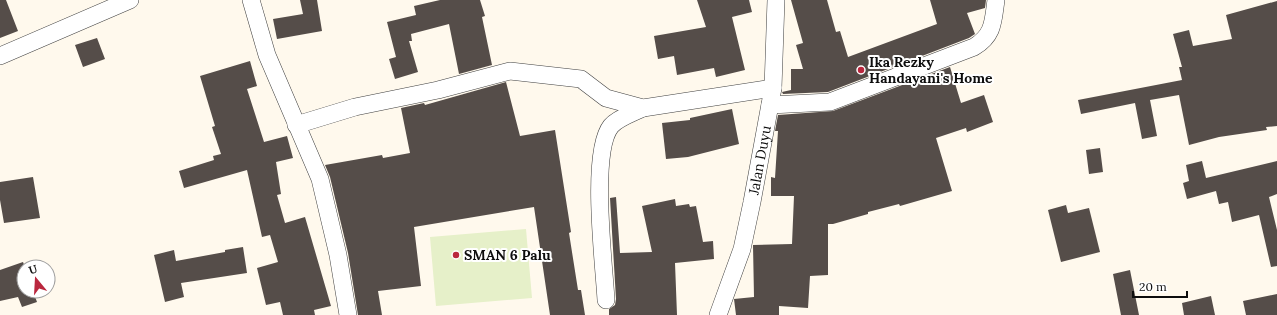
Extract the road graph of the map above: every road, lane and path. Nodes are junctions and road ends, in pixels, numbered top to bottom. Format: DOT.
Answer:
graph roads {
  1 [pos="130,0"];
  2 [pos="251,0"];
  3 [pos="776,0"];
  4 [pos="996,0"];
  5 [pos="0,56"];
  6 [pos="773,88"];
  7 [pos="770,105"];
  8 [pos="643,108"];
  9 [pos="296,125"];
  10 [pos="606,300"];
  11 [pos="348,315"];
  12 [pos="718,315"];
  1 -- 5 [label="street"];
  2 -- 9 [label="street"];
  3 -- 6 [label="street, Jalan Duyu"];
  4 -- 7 [label="street"];
  6 -- 7 [label="street, Jalan Duyu"];
  6 -- 8 [label="street"];
  7 -- 12 [label="street, Jalan Duyu"];
  8 -- 9 [label="street"];
  8 -- 10 [label="street"];
  9 -- 11 [label="street"];
}
